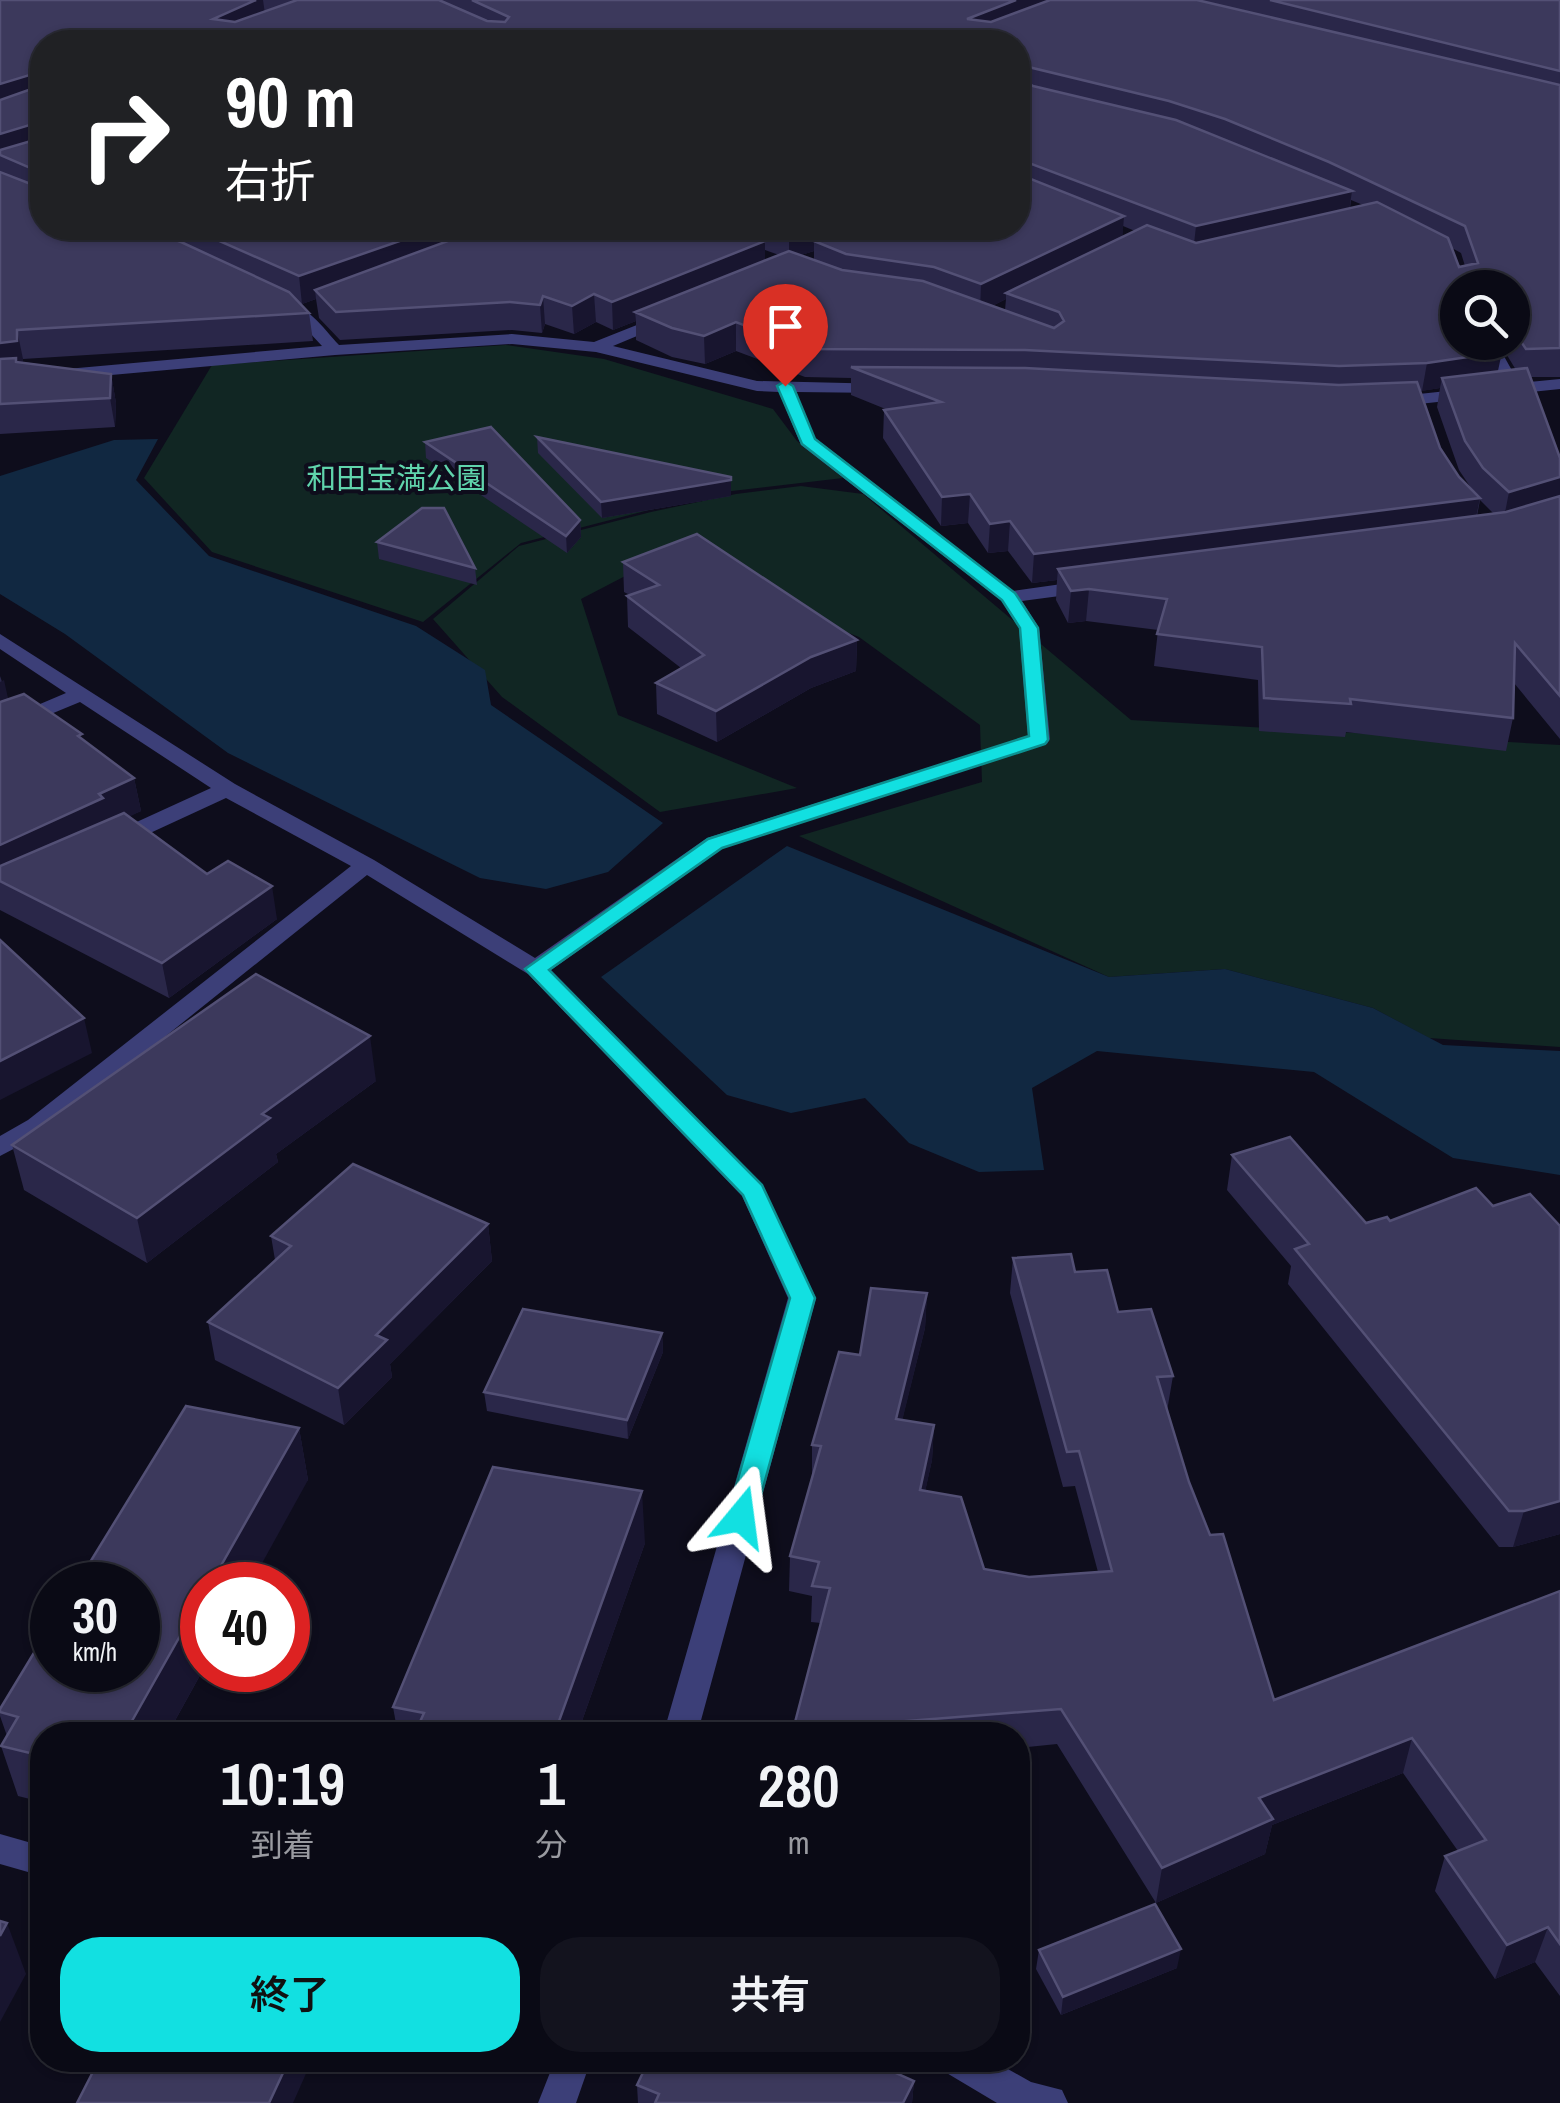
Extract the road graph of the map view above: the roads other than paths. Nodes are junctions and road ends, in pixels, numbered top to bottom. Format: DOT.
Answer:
graph roads {
  1 [pos="265,297"];
  2 [pos="319,307"];
  3 [pos="685,311"];
  4 [pos="301,314"];
  5 [pos="596,347"];
  6 [pos="335,350"];
  7 [pos="1498,360"];
  8 [pos="0,380"];
  9 [pos="1560,384"];
  10 [pos="785,386"];
  11 [pos="1513,386"];
  12 [pos="903,389"];
  13 [pos="1370,402"];
  14 [pos="1107,584"];
  15 [pos="1008,596"];
  16 [pos="6,650"];
  17 [pos="78,695"];
  18 [pos="0,728"];
  19 [pos="228,788"];
  20 [pos="88,854"];
  21 [pos="366,865"];
  22 [pos="536,969"];
  23 [pos="0,1147"];
  24 [pos="684,1722"];
  25 [pos="0,1849"];
  26 [pos="30,1858"];
  27 [pos="569,2072"];
  28 [pos="979,2072"];
  29 [pos="1033,2102"];
  30 [pos="557,2103"];
  1 -- 4 [label="street"];
  2 -- 4 [label="street"];
  3 -- 5 [label="street"];
  4 -- 6 [label="street"];
  5 -- 6 [label="street"];
  5 -- 10 [label="street"];
  6 -- 8 [label="street"];
  7 -- 11 [label="street"];
  9 -- 11 [label="street"];
  10 -- 12 [label="street"];
  10 -- 15 [label="street"];
  11 -- 13 [label="street"];
  14 -- 15 [label="street"];
  15 -- 22 [label="street"];
  16 -- 17 [label="street"];
  17 -- 18 [label="street"];
  17 -- 19 [label="street"];
  19 -- 20 [label="street"];
  19 -- 21 [label="street"];
  21 -- 22 [label="street"];
  21 -- 23 [label="street"];
  22 -- 24 [label="street"];
  25 -- 26 [label="street"];
  27 -- 30 [label="street"];
  28 -- 29 [label="street"];
}
